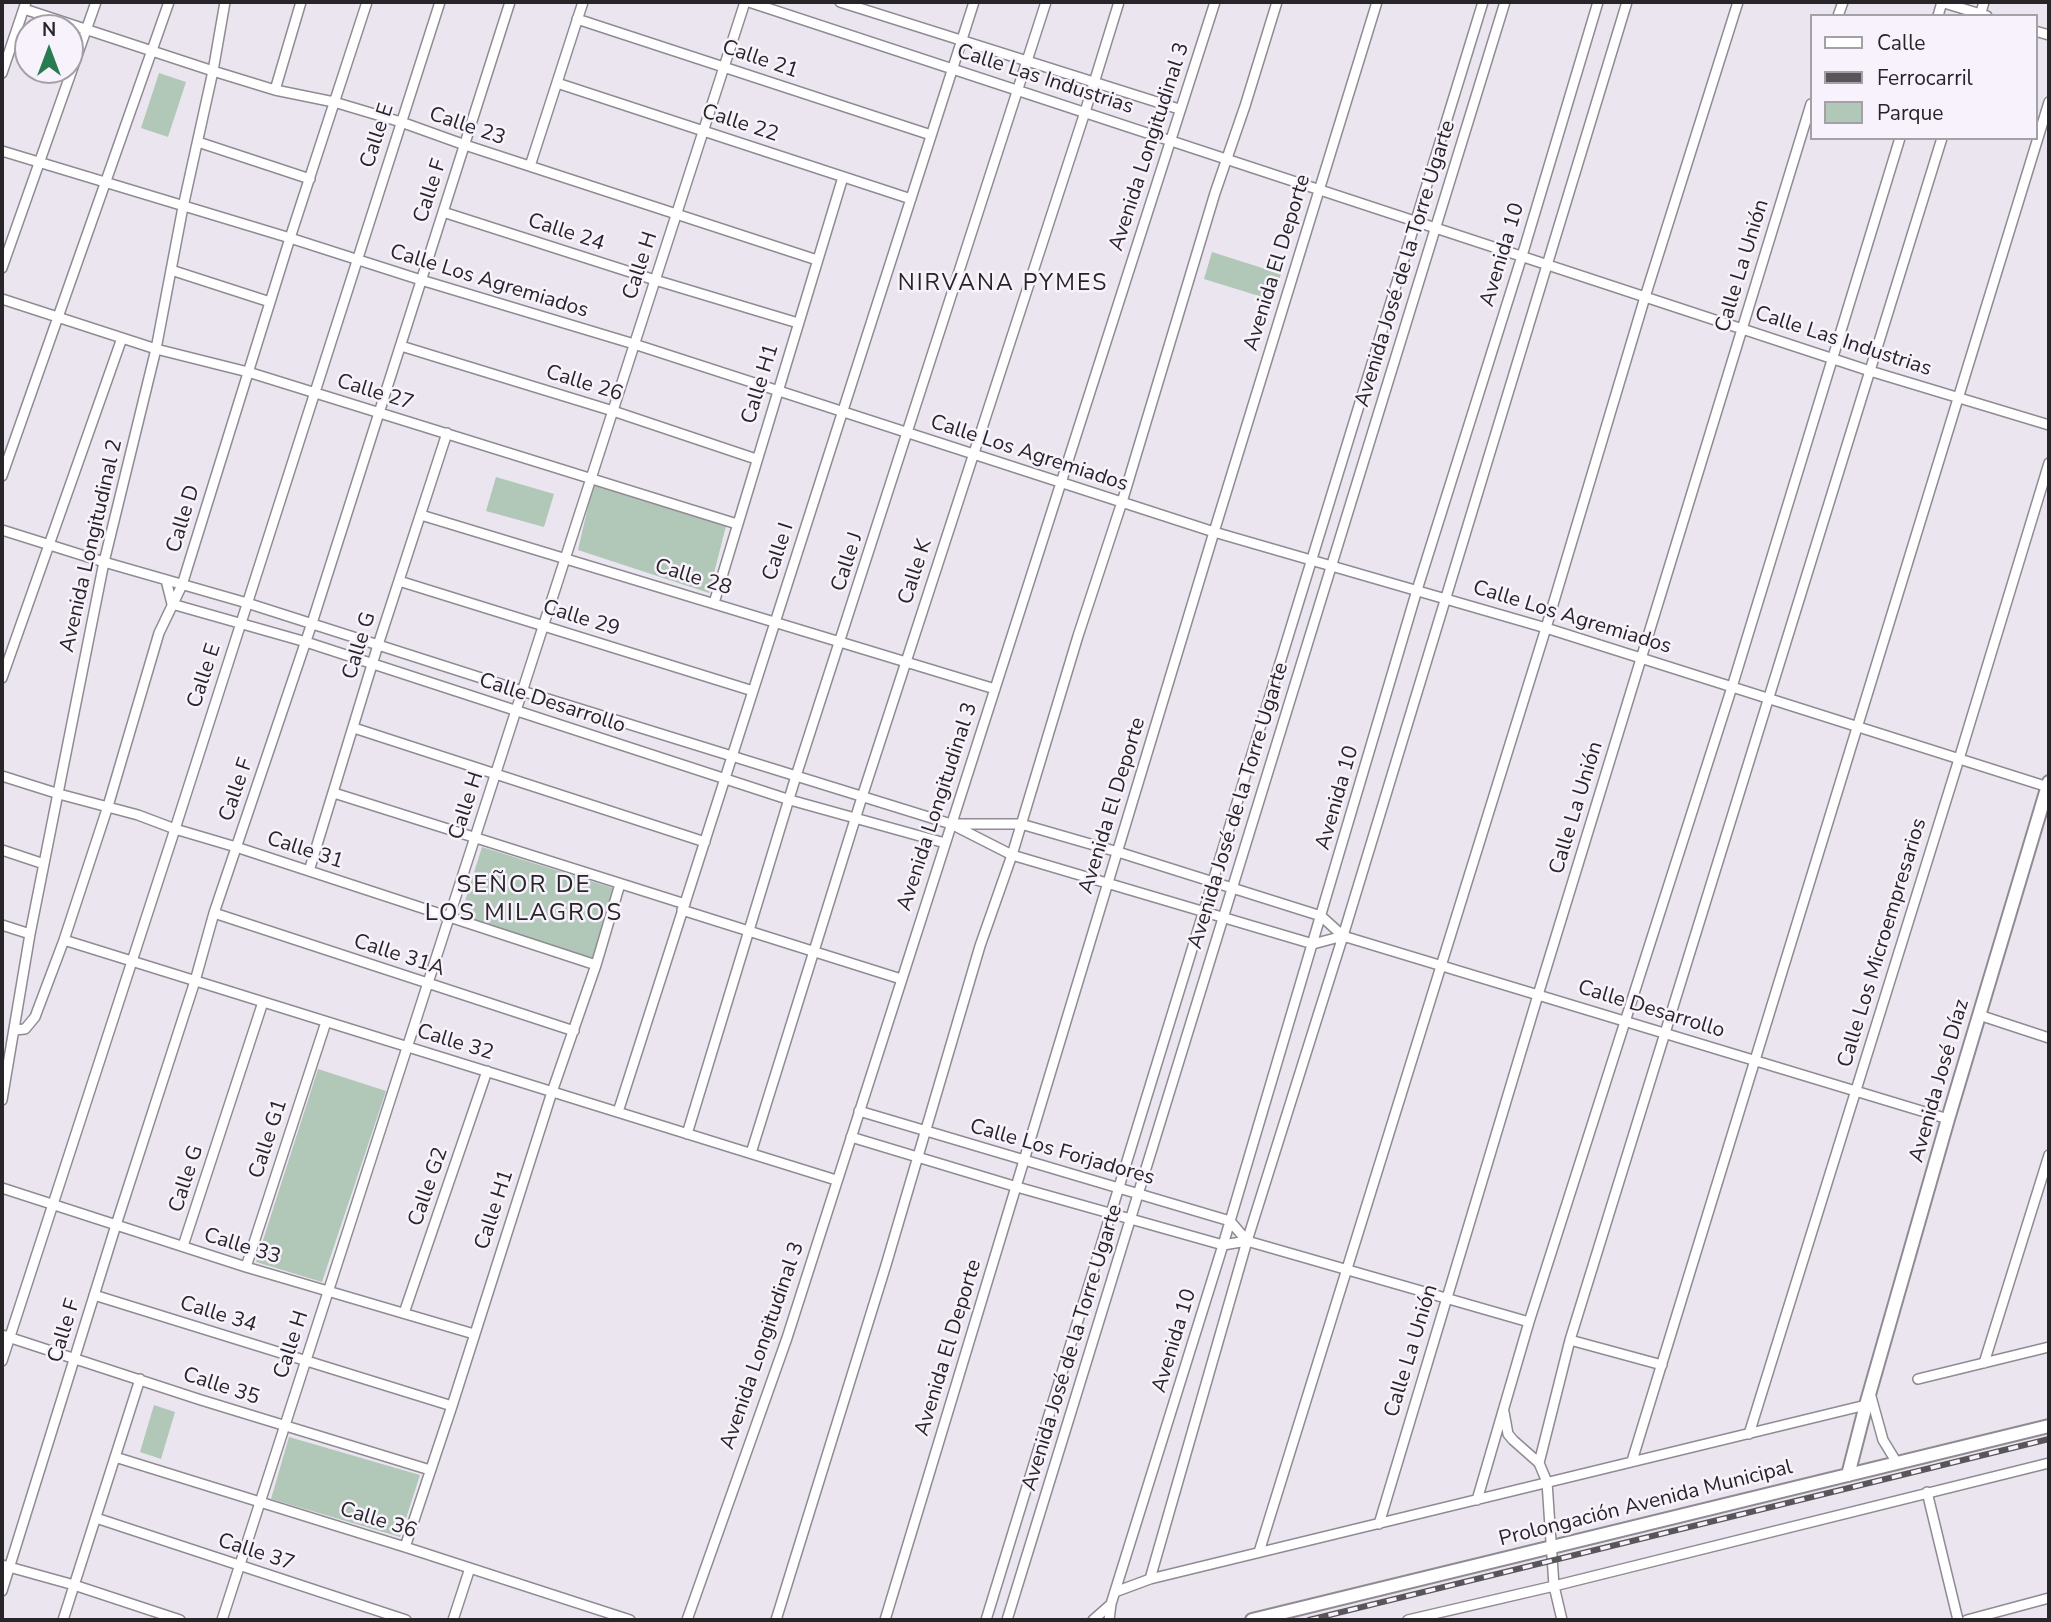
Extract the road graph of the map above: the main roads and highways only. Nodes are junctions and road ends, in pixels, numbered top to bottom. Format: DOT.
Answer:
graph roads {
  1 [pos="2048,784"];
  2 [pos="2049,1426"];
  3 [pos="1848,1475"];
  4 [pos="1252,1620"];
  1 -- 3 [label="main road, Avenida José Díaz"];
  2 -- 3 [label="main road, Prolongación Avenida Municipal"];
  3 -- 4 [label="main road, Prolongación Avenida Municipal"];
}
